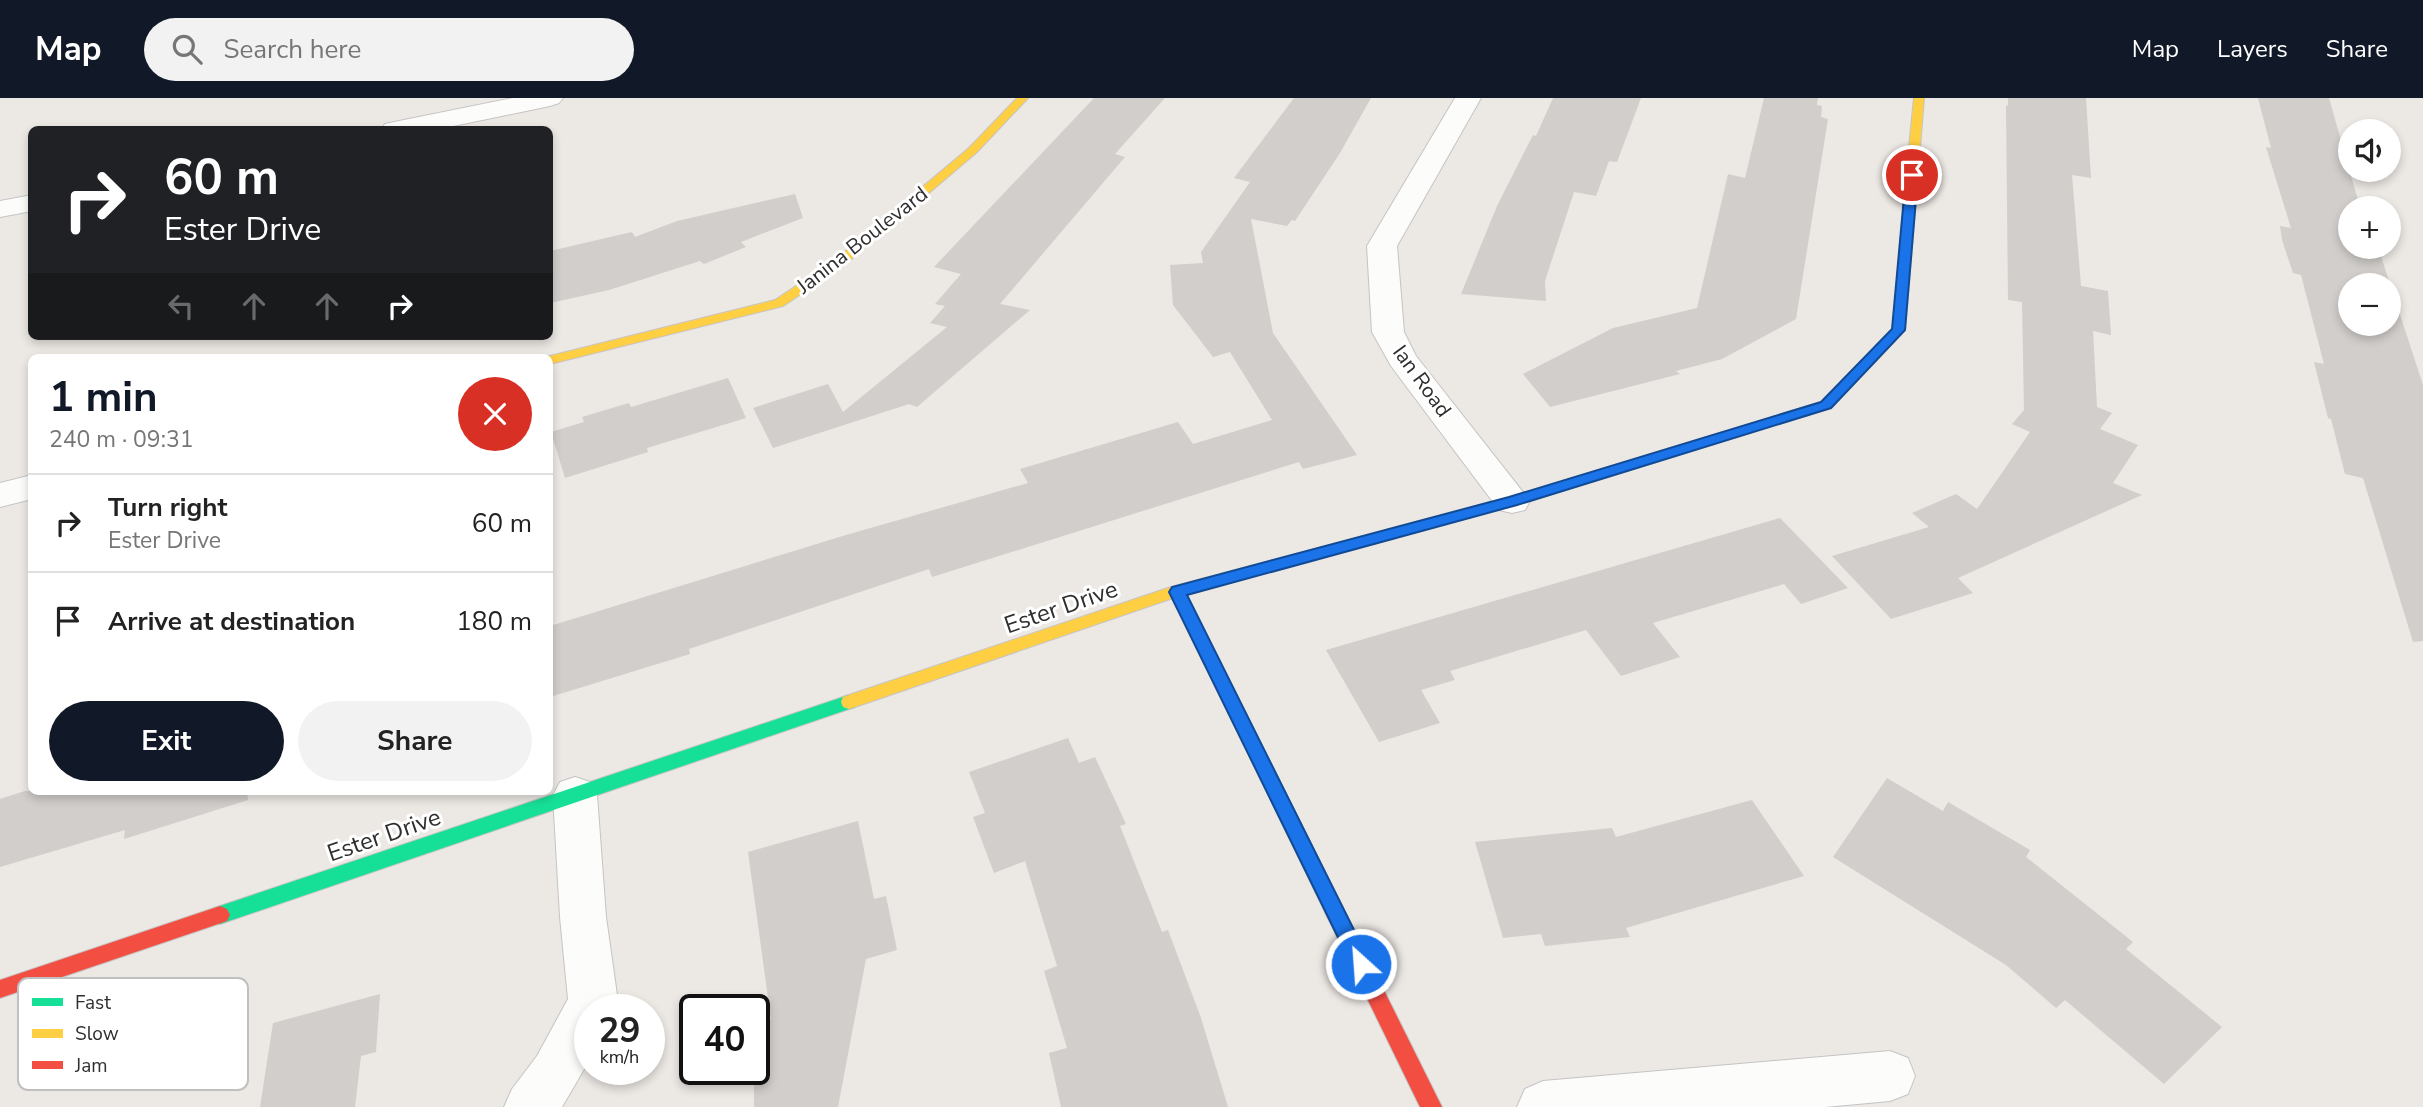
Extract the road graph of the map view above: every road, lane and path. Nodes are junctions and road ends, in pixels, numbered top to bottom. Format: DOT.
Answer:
graph roads {
  1 [pos="550,98"];
  2 [pos="1023,98"];
  3 [pos="1468,98"];
  4 [pos="1919,98"];
  5 [pos="414,126"];
  6 [pos="28,204"];
  7 [pos="0,209"];
  8 [pos="553,359"];
  9 [pos="28,489"];
  10 [pos="0,495"];
  11 [pos="1512,501"];
  12 [pos="1177,592"];
  13 [pos="575,795"];
  14 [pos="33,978"];
  15 [pos="18,983"];
  16 [pos="0,989"];
  17 [pos="1890,1076"];
  18 [pos="530,1107"];
  19 [pos="1431,1107"];
  20 [pos="1543,1107"];
  1 -- 5 [label="street"];
  2 -- 8 [label="street, Janina Boulevard"];
  3 -- 11 [label="street, Ian Road"];
  4 -- 11 [label="street, Ester Drive"];
  6 -- 7 [label="street"];
  9 -- 10 [label="street"];
  11 -- 12 [label="street, Ester Drive"];
  12 -- 13 [label="street, Ester Drive"];
  12 -- 19 [label="street"];
  13 -- 14 [label="street, Ester Drive"];
  13 -- 18 [label="street"];
  15 -- 16 [label="street, Ester Drive"];
  17 -- 20 [label="street"];
}
